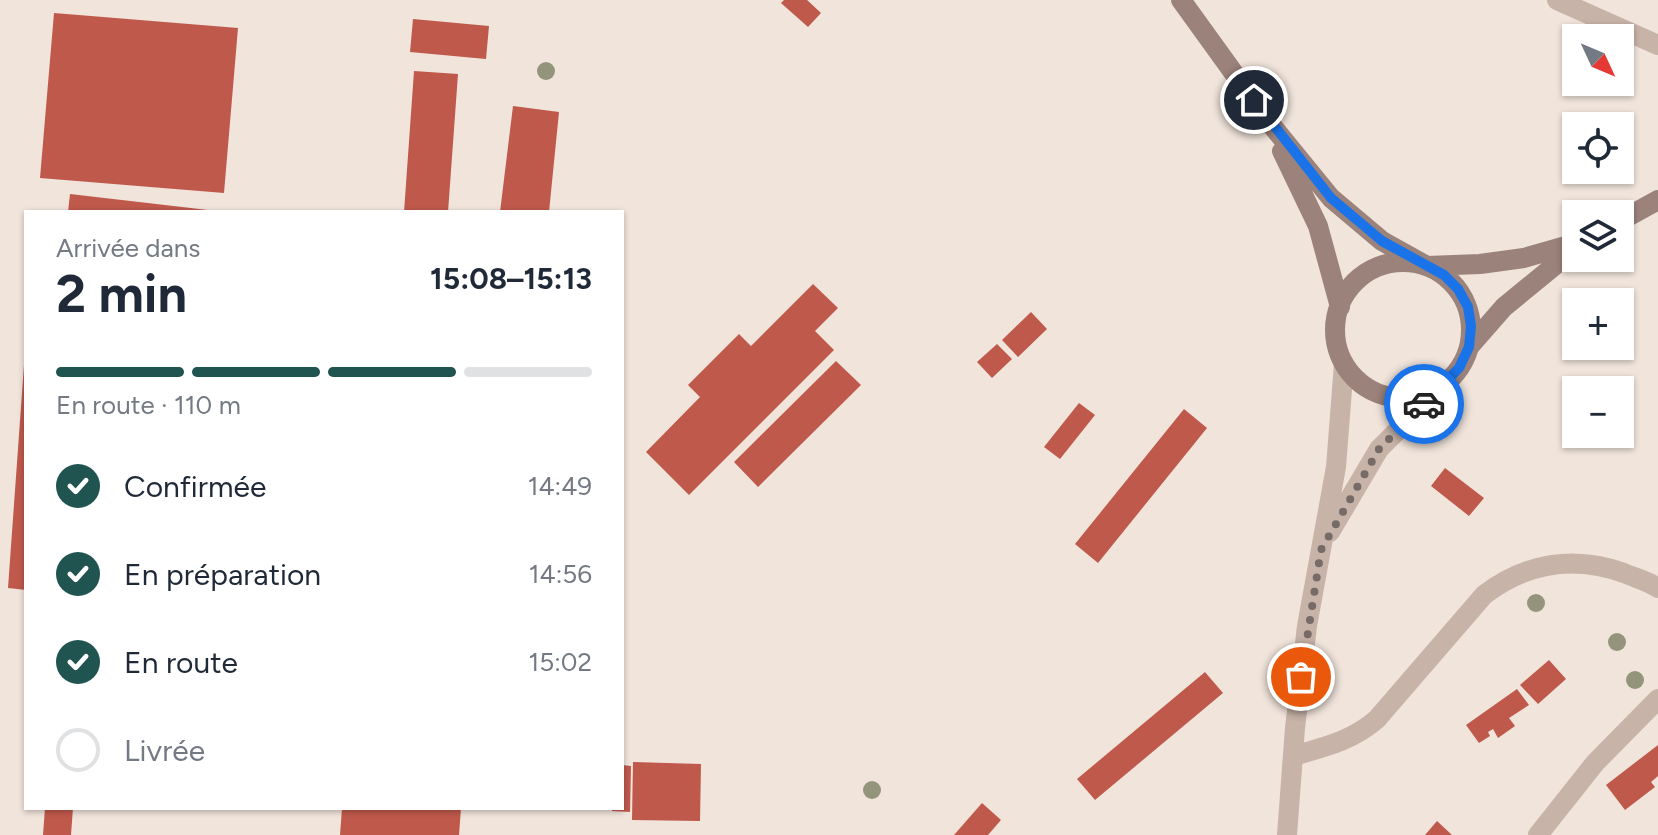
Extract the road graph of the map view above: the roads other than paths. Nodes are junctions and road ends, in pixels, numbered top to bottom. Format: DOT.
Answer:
graph roads {
  1 [pos="1181,0"];
  2 [pos="1557,0"];
  3 [pos="1658,45"];
  4 [pos="1269,122"];
  5 [pos="1658,200"];
  6 [pos="1634,213"];
  7 [pos="1562,248"];
  8 [pos="1562,257"];
  9 [pos="1427,266"];
  10 [pos="1340,307"];
  11 [pos="1469,347"];
  12 [pos="1344,364"];
  13 [pos="1443,385"];
  14 [pos="1321,550"];
  15 [pos="1658,588"];
  16 [pos="1658,699"];
  17 [pos="1293,756"];
  18 [pos="1287,835"];
  19 [pos="1538,835"];
  1 -- 4 [label="main road"];
  2 -- 3 [label="street"];
  4 -- 9 [label="main road"];
  4 -- 10 [label="main road"];
  5 -- 6 [label="main road"];
  7 -- 9 [label="main road"];
  8 -- 11 [label="main road"];
  9 -- 10 [label="main road"];
  9 -- 11 [label="main road"];
  10 -- 12 [label="main road"];
  11 -- 13 [label="main road"];
  12 -- 13 [label="main road"];
  12 -- 14 [label="street"];
  13 -- 14 [label="street"];
  14 -- 17 [label="street"];
  15 -- 17 [label="street"];
  16 -- 19 [label="street"];
  17 -- 18 [label="street"];
}
